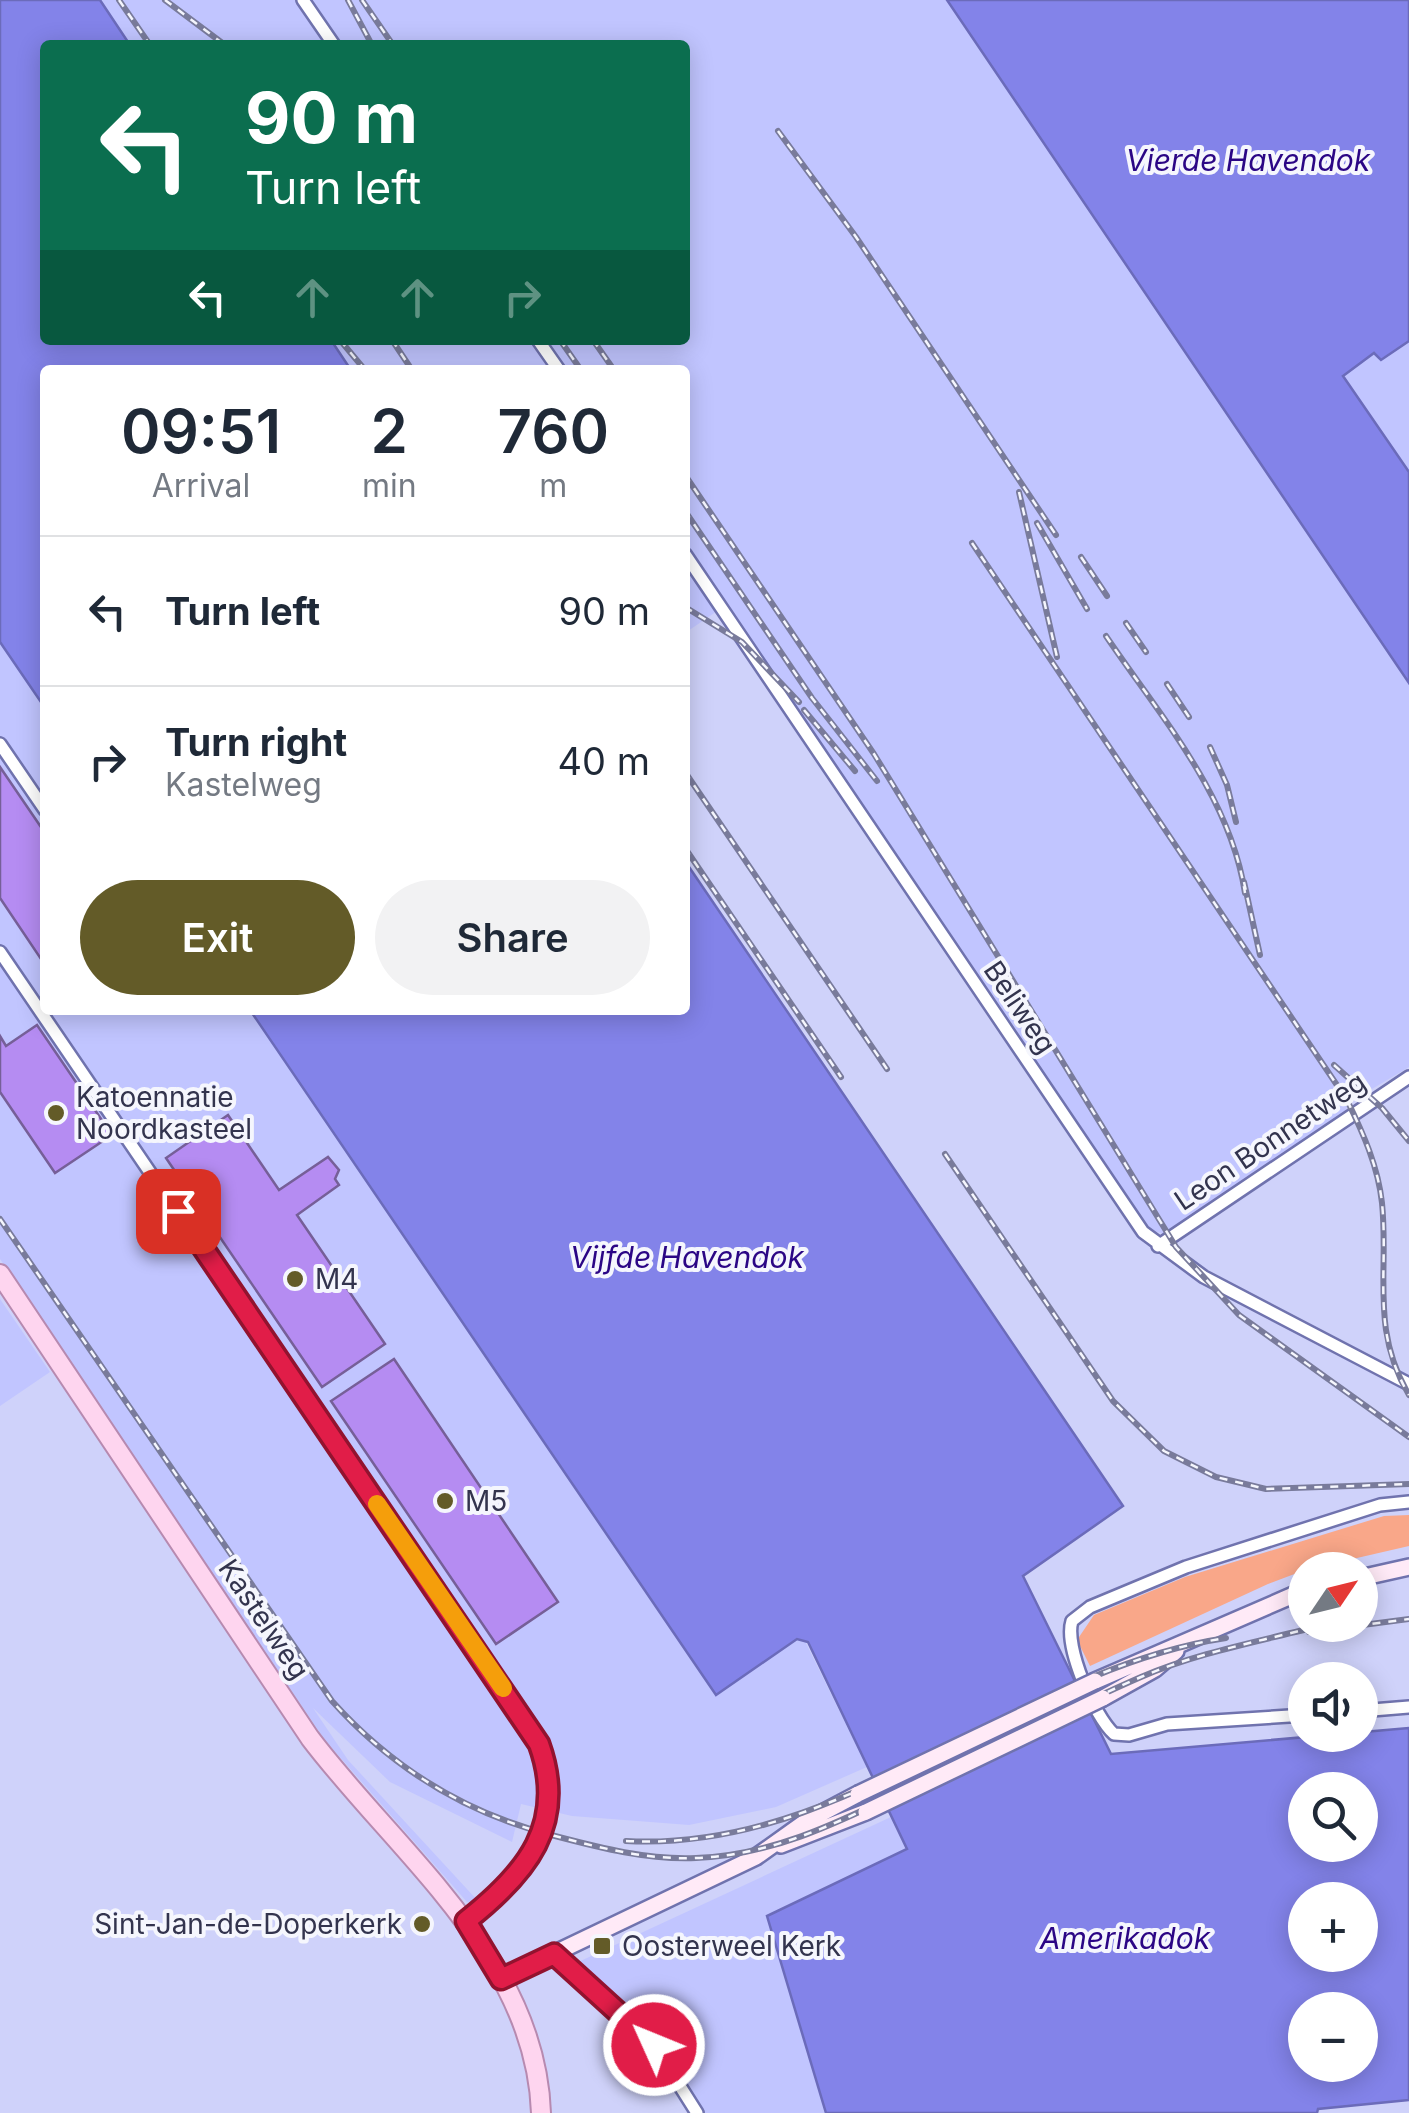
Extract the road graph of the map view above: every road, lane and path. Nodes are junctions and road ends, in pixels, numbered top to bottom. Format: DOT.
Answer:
graph roads {
  1 [pos="303,0"];
  2 [pos="331,40"];
  3 [pos="690,561"];
  4 [pos="0,744"];
  5 [pos="40,803"];
  6 [pos="0,952"];
  7 [pos="40,1003"];
  8 [pos="48,1015"];
  9 [pos="1409,1077"];
  10 [pos="1158,1246"];
  11 [pos="0,1274"];
  12 [pos="1409,1384"];
  13 [pos="1409,1502"];
  14 [pos="1409,1567"];
  15 [pos="1378,1574"];
  16 [pos="1288,1598"];
  17 [pos="1179,1648"];
  18 [pos="1409,1707"];
  19 [pos="1378,1710"];
  20 [pos="1288,1716"];
  21 [pos="773,1847"];
  22 [pos="466,1921"];
  23 [pos="554,1954"];
  24 [pos="501,1979"];
  25 [pos="542,2113"];
  26 [pos="698,2113"];
  1 -- 2 [label="street"];
  3 -- 10 [label="street, Beliweg"];
  4 -- 5 [label="street"];
  6 -- 7 [label="street"];
  8 -- 22 [label="street"];
  9 -- 10 [label="street, Leon Bonnetweg"];
  10 -- 12 [label="street, Beliweg"];
  11 -- 22 [label="main road, Kastelweg"];
  13 -- 20 [label="street"];
  14 -- 15 [label="main road"];
  16 -- 17 [label="main road"];
  17 -- 21 [label="main road, bridge"];
  17 -- 21 [label="main road, bridge"];
  18 -- 19 [label="street"];
  21 -- 23 [label="main road"];
  22 -- 24 [label="main road, Kastelweg"];
  23 -- 24 [label="main road"];
  23 -- 26 [label="street"];
  24 -- 25 [label="main road, Kastelweg"];
}
